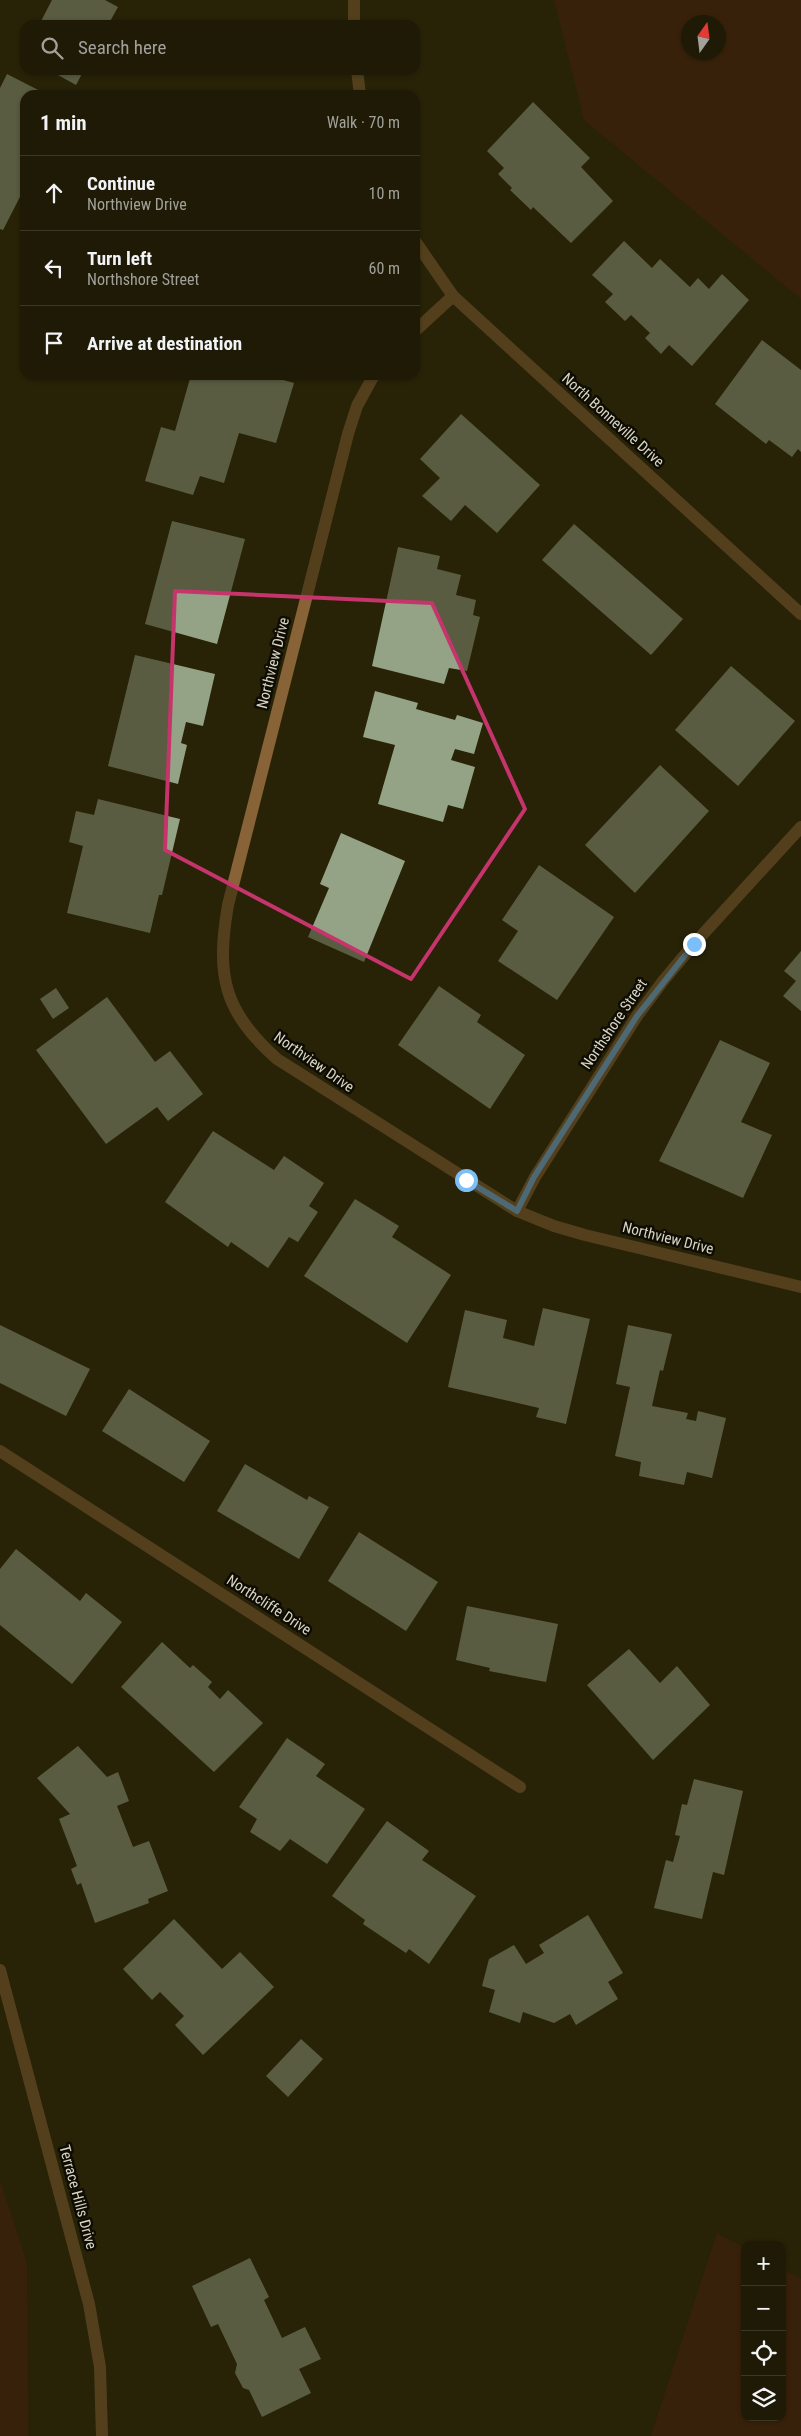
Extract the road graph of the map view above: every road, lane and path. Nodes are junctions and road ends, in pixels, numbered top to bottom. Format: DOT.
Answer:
graph roads {
  1 [pos="354,0"];
  2 [pos="354,20"];
  3 [pos="358,75"];
  4 [pos="359,90"];
  5 [pos="420,248"];
  6 [pos="453,296"];
  7 [pos="420,326"];
  8 [pos="371,380"];
  9 [pos="801,614"];
  10 [pos="801,827"];
  11 [pos="517,1211"];
  12 [pos="801,1287"];
  13 [pos="0,1451"];
  14 [pos="520,1787"];
  15 [pos="0,1970"];
  16 [pos="102,2436"];
  1 -- 2 [label="street"];
  3 -- 4 [label="street"];
  5 -- 6 [label="street, North Bonneville Drive"];
  6 -- 7 [label="street"];
  6 -- 9 [label="street, North Bonneville Drive"];
  8 -- 11 [label="street, Northview Drive"];
  10 -- 11 [label="street, Northshore Street"];
  11 -- 12 [label="street, Northview Drive"];
  13 -- 14 [label="street, Northcliffe Drive"];
  15 -- 16 [label="street, Terrace Hills Drive"];
}
